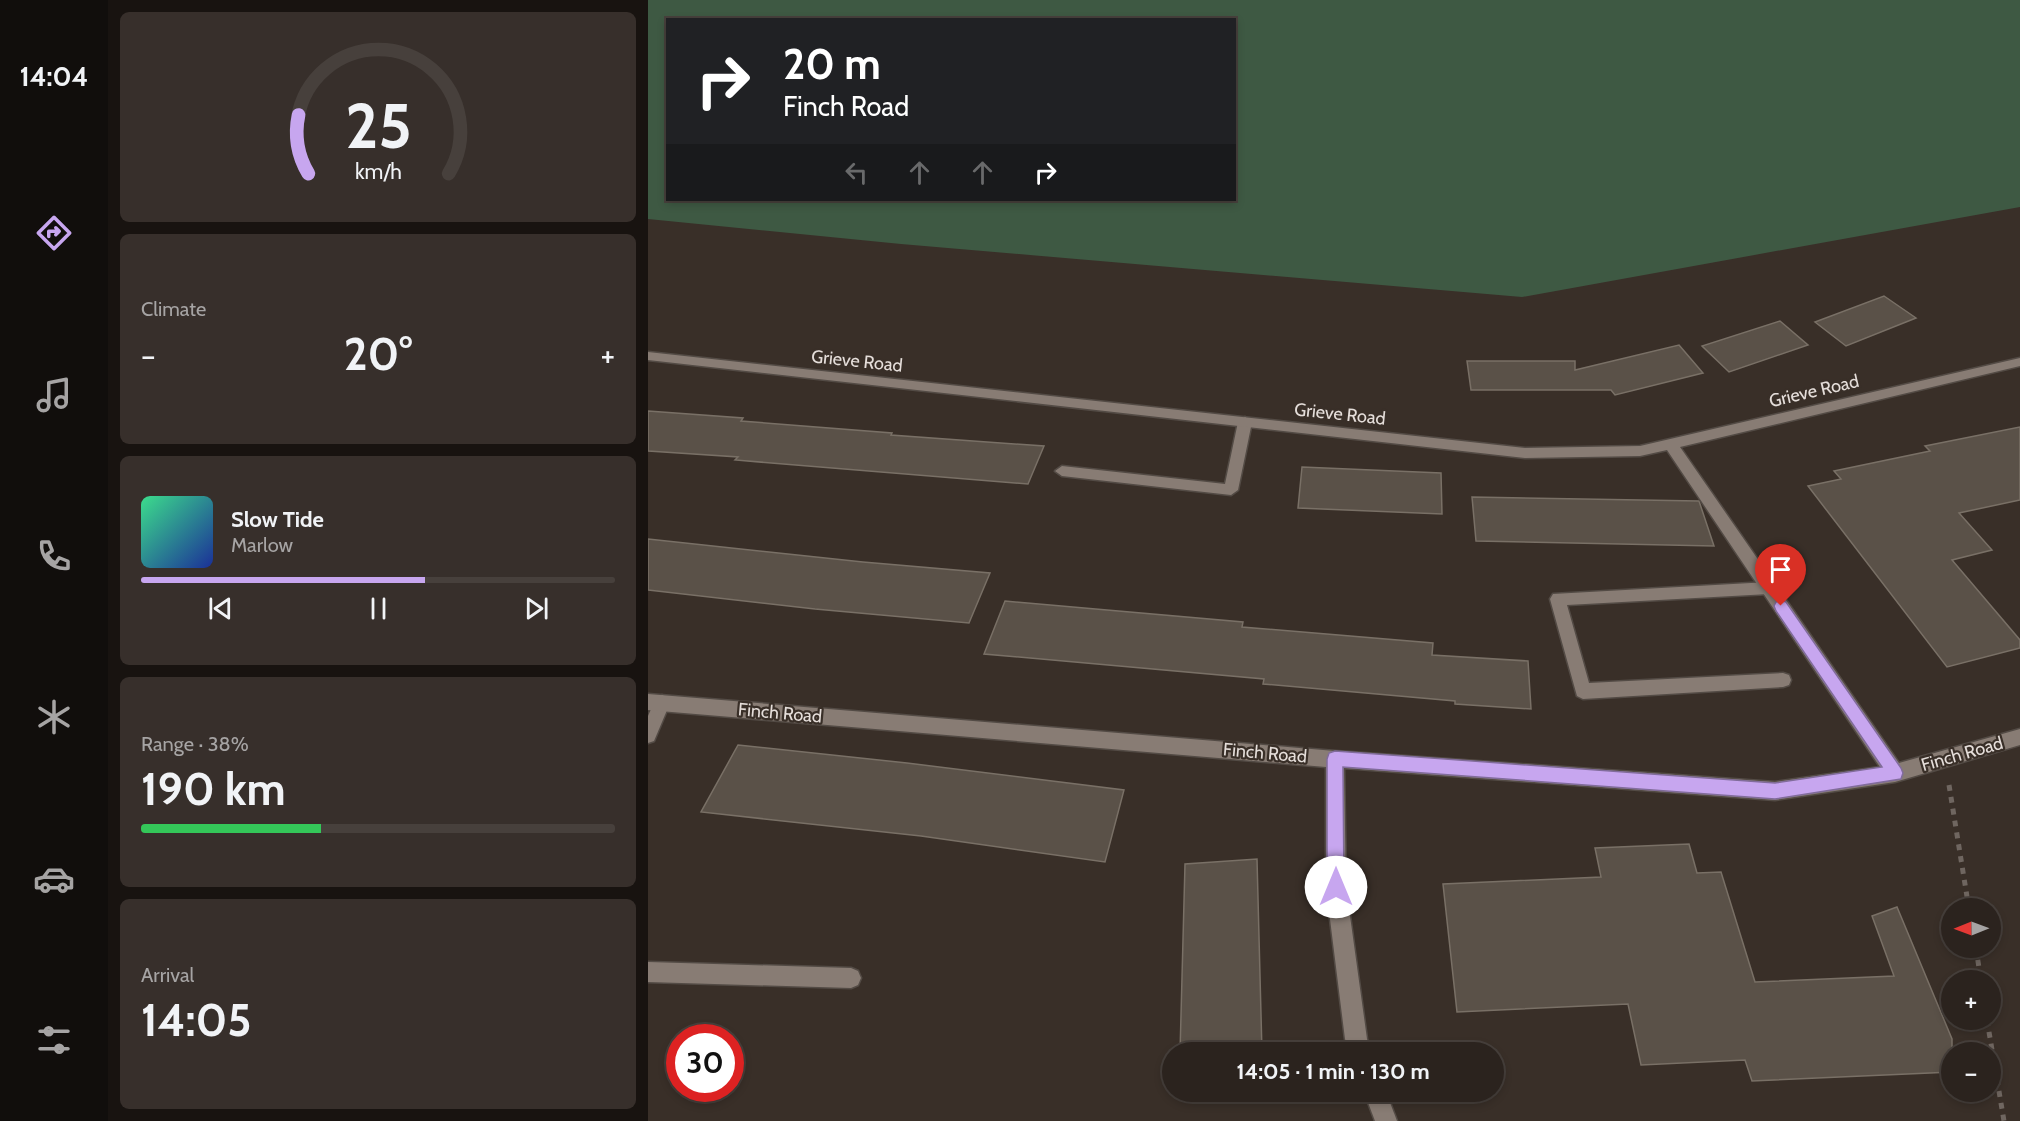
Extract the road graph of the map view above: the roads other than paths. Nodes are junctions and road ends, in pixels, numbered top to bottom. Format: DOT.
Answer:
graph roads {
  1 [pos="648,356"];
  2 [pos="2020,362"];
  3 [pos="1245,422"];
  4 [pos="1670,444"];
  5 [pos="1062,471"];
  6 [pos="1769,588"];
  7 [pos="1783,680"];
  8 [pos="655,703"];
  9 [pos="648,735"];
  10 [pos="2020,737"];
  11 [pos="1335,759"];
  12 [pos="1895,773"];
  13 [pos="648,972"];
  14 [pos="851,978"];
  15 [pos="1357,1042"];
  16 [pos="1379,1102"];
  17 [pos="1386,1121"];
  1 -- 3 [label="street, Grieve Road"];
  2 -- 4 [label="street, Grieve Road"];
  3 -- 4 [label="street, Grieve Road"];
  3 -- 5 [label="street"];
  4 -- 6 [label="street"];
  6 -- 7 [label="street"];
  6 -- 12 [label="street"];
  8 -- 9 [label="street"];
  8 -- 11 [label="street, Finch Road"];
  10 -- 12 [label="street, Finch Road"];
  11 -- 12 [label="street, Finch Road"];
  11 -- 15 [label="street"];
  13 -- 14 [label="street"];
  16 -- 17 [label="street"];
}
